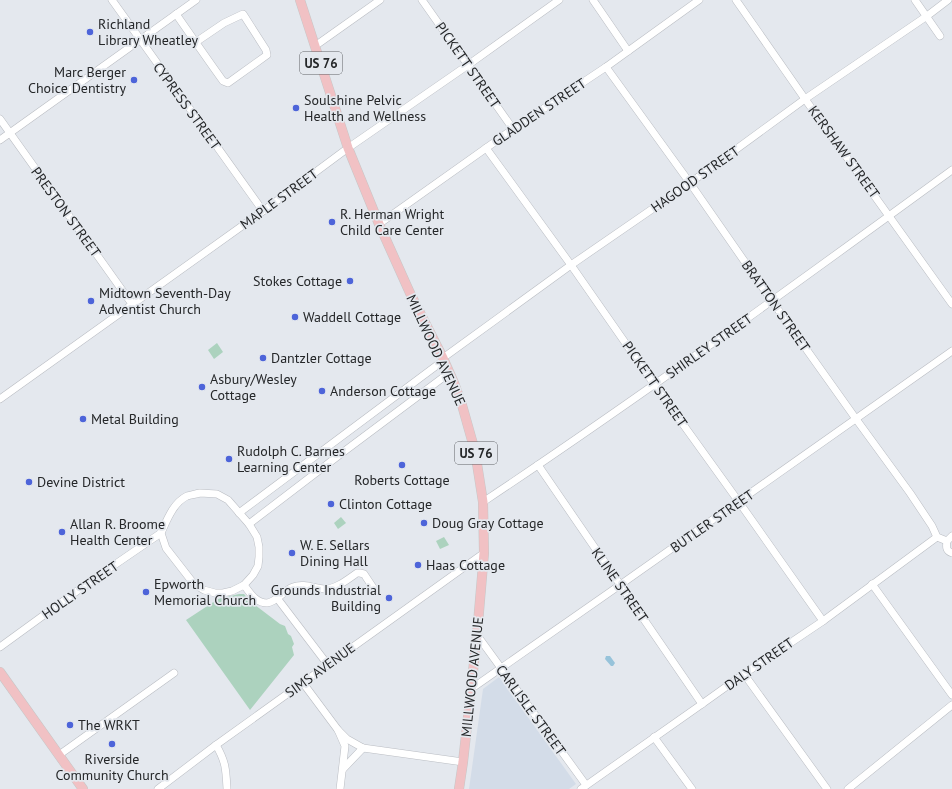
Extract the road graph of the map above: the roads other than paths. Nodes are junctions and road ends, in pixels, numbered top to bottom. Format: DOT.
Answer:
graph roads {
  1 [pos="112,0"];
  2 [pos="184,0"];
  3 [pos="196,0"];
  4 [pos="300,0"];
  5 [pos="380,0"];
  6 [pos="422,0"];
  7 [pos="559,0"];
  8 [pos="593,0"];
  9 [pos="699,0"];
  10 [pos="736,0"];
  11 [pos="915,0"];
  12 [pos="948,0"];
  13 [pos="185,8"];
  14 [pos="176,14"];
  15 [pos="926,16"];
  16 [pos="940,36"];
  17 [pos="140,40"];
  18 [pos="196,42"];
  19 [pos="315,46"];
  20 [pos="628,51"];
  21 [pos="468,65"];
  22 [pos="606,67"];
  23 [pos="805,99"];
  24 [pos="0,119"];
  25 [pos="513,129"];
  26 [pos="10,133"];
  27 [pos="0,140"];
  28 [pos="348,148"];
  29 [pos="486,148"];
  30 [pos="952,170"];
  31 [pos="690,183"];
  32 [pos="263,211"];
  33 [pos="890,216"];
  34 [pos="379,224"];
  35 [pos="571,265"];
  36 [pos="772,302"];
  37 [pos="132,304"];
  38 [pos="952,304"];
  39 [pos="952,350"];
  40 [pos="443,359"];
  41 [pos="449,373"];
  42 [pos="654,384"];
  43 [pos="0,397"];
  44 [pos="856,419"];
  45 [pos="538,465"];
  46 [pos="483,502"];
  47 [pos="739,502"];
  48 [pos="239,513"];
  49 [pos="249,524"];
  50 [pos="161,533"];
  51 [pos="937,537"];
  52 [pos="949,539"];
  53 [pos="484,553"];
  54 [pos="952,554"];
  55 [pos="872,584"];
  56 [pos="244,585"];
  57 [pos="620,586"];
  58 [pos="376,592"];
  59 [pos="277,598"];
  60 [pos="822,621"];
  61 [pos="477,636"];
  62 [pos="0,648"];
  63 [pos="328,665"];
  64 [pos="501,669"];
  65 [pos="0,672"];
  66 [pos="174,673"];
  67 [pos="744,674"];
  68 [pos="303,683"];
  69 [pos="471,690"];
  70 [pos="952,695"];
  71 [pos="702,704"];
  72 [pos="952,705"];
  73 [pos="338,730"];
  74 [pos="654,737"];
  75 [pos="216,745"];
  76 [pos="363,748"];
  77 [pos="59,755"];
  78 [pos="463,762"];
  79 [pos="342,769"];
  80 [pos="583,787"];
  81 [pos="83,789"];
  82 [pos="158,789"];
  83 [pos="227,789"];
  84 [pos="340,789"];
  85 [pos="459,789"];
  86 [pos="692,789"];
  87 [pos="827,789"];
  88 [pos="848,789"];
  1 -- 17 [label="street, CYPRESS STREET"];
  2 -- 13 [label="street"];
  3 -- 13 [label="street"];
  4 -- 19 [label="main road, MILLWOOD AVENUE / US 76"];
  5 -- 19 [label="street"];
  6 -- 21 [label="street, PICKETT STREET"];
  7 -- 21 [label="street, MAPLE STREET"];
  8 -- 20 [label="street"];
  9 -- 20 [label="street, GLADDEN STREET"];
  10 -- 23 [label="street, KERSHAW STREET"];
  11 -- 15 [label="street"];
  12 -- 15 [label="street, HAGOOD STREET"];
  13 -- 14 [label="street"];
  14 -- 17 [label="street"];
  14 -- 18 [label="street"];
  15 -- 16 [label="street"];
  15 -- 23 [label="street, HAGOOD STREET"];
  17 -- 26 [label="street"];
  17 -- 32 [label="street, CYPRESS STREET"];
  18 -- 18 [label="street"];
  19 -- 28 [label="main road, MILLWOOD AVENUE / US 76"];
  20 -- 22 [label="street, GLADDEN STREET"];
  21 -- 25 [label="street, PICKETT STREET"];
  21 -- 28 [label="street, MAPLE STREET"];
  22 -- 25 [label="street, GLADDEN STREET"];
  22 -- 31 [label="street, BRATTON STREET"];
  23 -- 31 [label="street, HAGOOD STREET"];
  23 -- 33 [label="street, KERSHAW STREET"];
  24 -- 26 [label="street, PRESTON STREET"];
  25 -- 29 [label="street, GLADDEN STREET"];
  26 -- 27 [label="street"];
  26 -- 37 [label="street, PRESTON STREET"];
  28 -- 32 [label="street, MAPLE STREET"];
  28 -- 34 [label="main road, MILLWOOD AVENUE / US 76"];
  29 -- 34 [label="street, GLADDEN STREET"];
  29 -- 35 [label="street, PICKETT STREET"];
  30 -- 33 [label="street, SHIRLEY STREET"];
  31 -- 35 [label="street, HAGOOD STREET"];
  31 -- 36 [label="street, BRATTON STREET"];
  32 -- 37 [label="street, MAPLE STREET"];
  33 -- 36 [label="street, SHIRLEY STREET"];
  33 -- 38 [label="street, KERSHAW STREET"];
  34 -- 40 [label="main road, MILLWOOD AVENUE / US 76"];
  35 -- 40 [label="street, HAGOOD STREET"];
  35 -- 42 [label="street, PICKETT STREET"];
  36 -- 42 [label="street, SHIRLEY STREET"];
  36 -- 44 [label="street, BRATTON STREET"];
  37 -- 43 [label="street, MAPLE STREET"];
  39 -- 44 [label="street, BUTLER STREET"];
  40 -- 41 [label="main road, MILLWOOD AVENUE / US 76"];
  40 -- 48 [label="street, HAGOOD STREET"];
  41 -- 46 [label="main road, MILLWOOD AVENUE / US 76"];
  41 -- 49 [label="street"];
  42 -- 45 [label="street, SHIRLEY STREET"];
  42 -- 47 [label="street, PICKETT STREET"];
  44 -- 47 [label="street, BUTLER STREET"];
  44 -- 51 [label="street, BRATTON STREET"];
  45 -- 46 [label="street, SHIRLEY STREET"];
  45 -- 57 [label="street, KLINE STREET"];
  46 -- 53 [label="main road, MILLWOOD AVENUE / US 76"];
  47 -- 57 [label="street, BUTLER STREET"];
  47 -- 60 [label="street, PICKETT STREET"];
  48 -- 49 [label="street"];
  48 -- 50 [label="street"];
  49 -- 56 [label="street"];
  50 -- 56 [label="street"];
  50 -- 62 [label="street, HOLLY STREET"];
  51 -- 52 [label="street"];
  51 -- 55 [label="street, DALY STREET"];
  52 -- 54 [label="street"];
  53 -- 61 [label="main road, MILLWOOD AVENUE / US 76"];
  53 -- 63 [label="street, SIMS AVENUE"];
  55 -- 60 [label="street, DALY STREET"];
  55 -- 70 [label="street"];
  56 -- 59 [label="street"];
  57 -- 64 [label="street, BUTLER STREET"];
  57 -- 71 [label="street, KLINE STREET"];
  58 -- 59 [label="street"];
  59 -- 63 [label="street"];
  60 -- 67 [label="street, DALY STREET"];
  61 -- 64 [label="street, CARLISLE STREET"];
  61 -- 69 [label="main road, MILLWOOD AVENUE / US 76"];
  63 -- 68 [label="street, SIMS AVENUE"];
  64 -- 69 [label="street, BUTLER STREET"];
  64 -- 80 [label="street, CARLISLE STREET"];
  65 -- 77 [label="main road"];
  66 -- 77 [label="street"];
  67 -- 71 [label="street, DALY STREET"];
  67 -- 87 [label="street"];
  68 -- 73 [label="street"];
  68 -- 75 [label="street, SIMS AVENUE"];
  69 -- 78 [label="main road, MILLWOOD AVENUE / US 76"];
  71 -- 74 [label="street, DALY STREET"];
  72 -- 88 [label="street"];
  73 -- 76 [label="street"];
  73 -- 79 [label="street"];
  74 -- 80 [label="street, DALY STREET"];
  74 -- 86 [label="street"];
  75 -- 82 [label="street, SIMS AVENUE"];
  75 -- 83 [label="street"];
  76 -- 78 [label="street"];
  76 -- 79 [label="street"];
  77 -- 81 [label="main road"];
  78 -- 85 [label="main road, MILLWOOD AVENUE / US 76"];
  79 -- 84 [label="street"];
}
